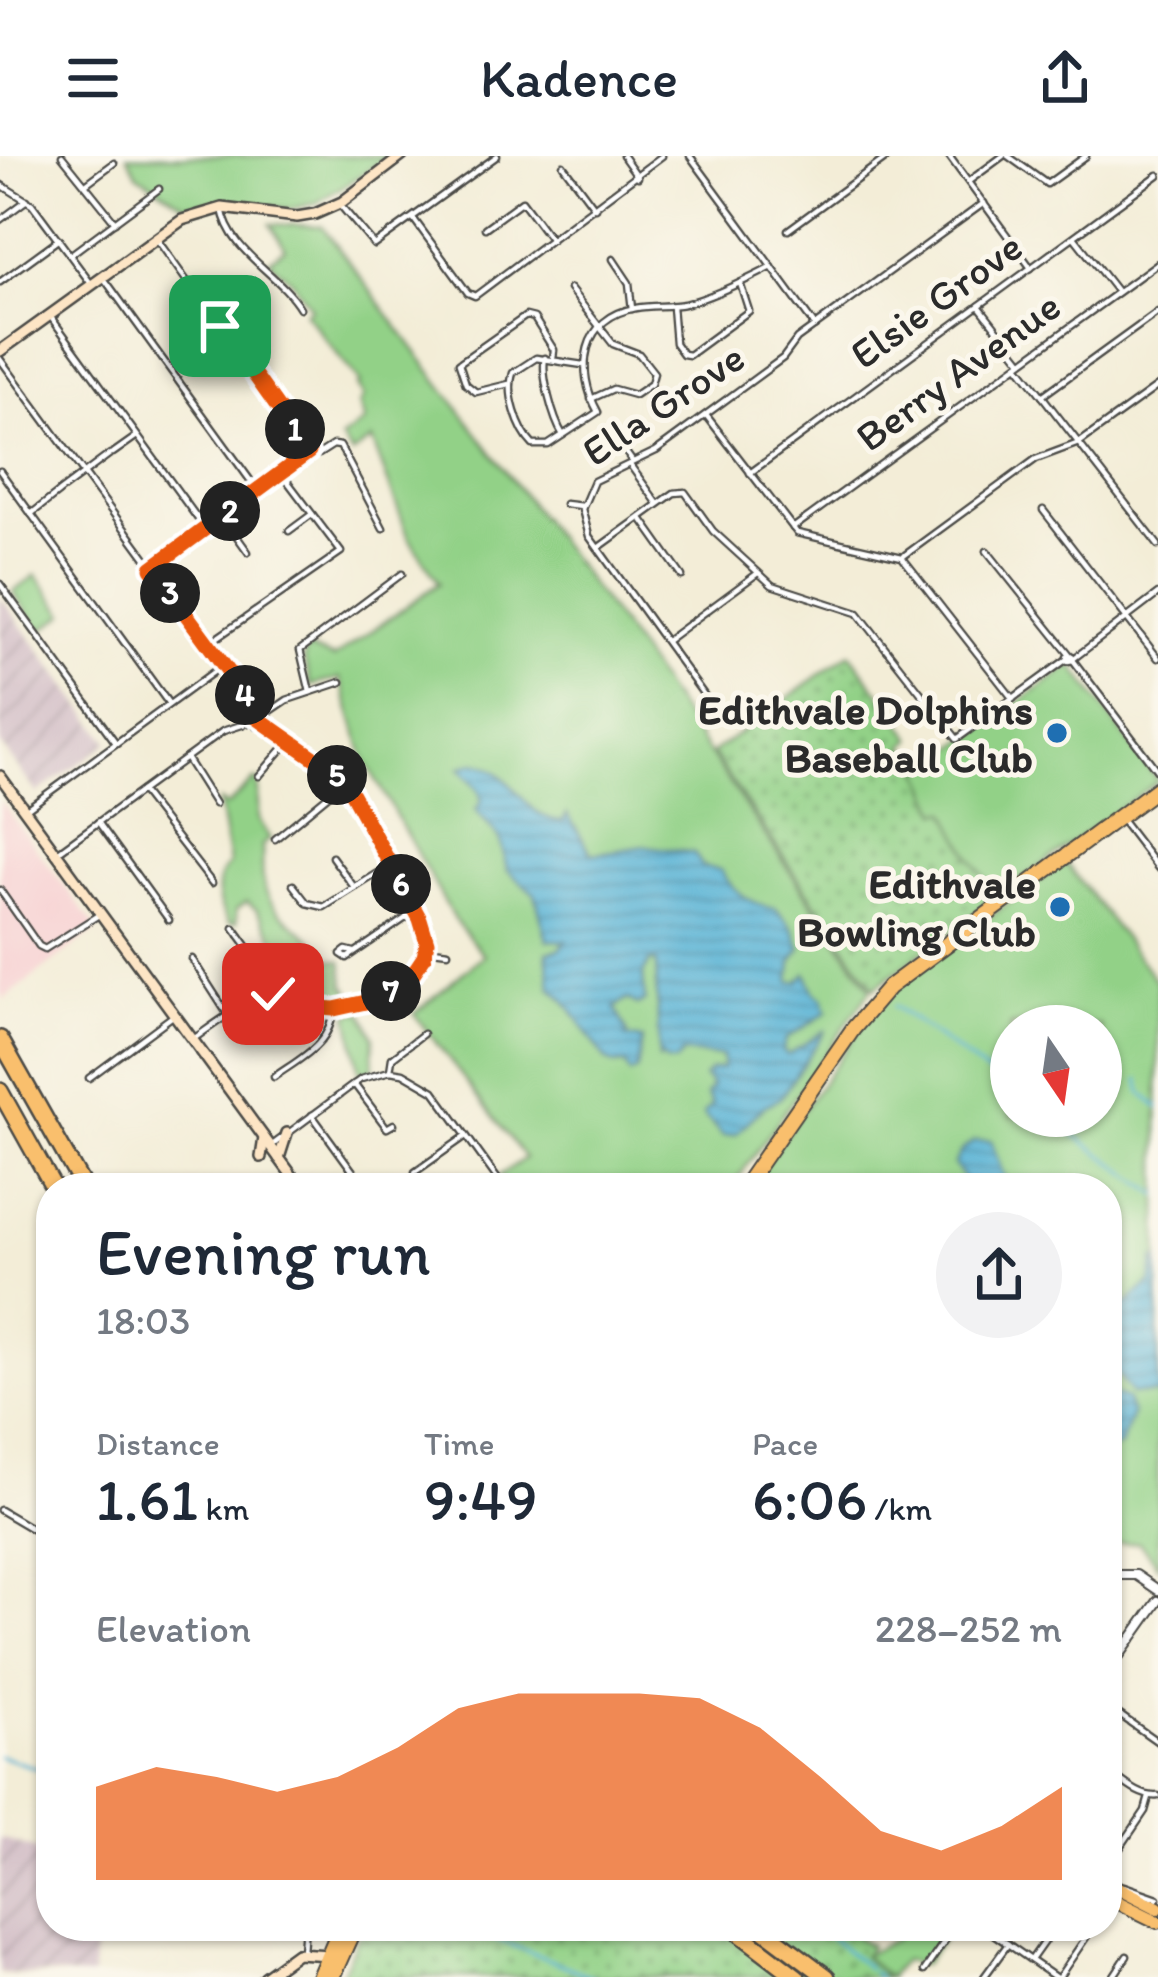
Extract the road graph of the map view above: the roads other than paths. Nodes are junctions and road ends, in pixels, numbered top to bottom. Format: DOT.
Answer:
graph roads {
  1 [pos="62,156"];
  2 [pos="402,156"];
  3 [pos="497,156"];
  4 [pos="623,156"];
  5 [pos="662,156"];
  6 [pos="690,156"];
  7 [pos="889,156"];
  8 [pos="949,156"];
  9 [pos="1006,156"];
  10 [pos="1086,156"];
  11 [pos="114,163"];
  12 [pos="563,165"];
  13 [pos="1158,175"];
  14 [pos="638,177"];
  15 [pos="968,182"];
  16 [pos="87,183"];
  17 [pos="0,184"];
  18 [pos="159,190"];
  19 [pos="27,200"];
  20 [pos="338,202"];
  21 [pos="984,203"];
  22 [pos="222,208"];
  23 [pos="595,208"];
  24 [pos="412,218"];
  25 [pos="0,220"];
  26 [pos="115,222"];
  27 [pos="484,228"];
  28 [pos="788,230"];
  29 [pos="1074,237"];
  30 [pos="156,238"];
  31 [pos="59,239"];
  32 [pos="551,240"];
  33 [pos="70,254"];
  34 [pos="613,259"];
  35 [pos="1158,262"];
  36 [pos="771,265"];
  37 [pos="1031,268"];
  38 [pos="102,277"];
  39 [pos="0,282"];
  40 [pos="740,282"];
  41 [pos="92,285"];
  42 [pos="570,289"];
  43 [pos="1117,292"];
  44 [pos="672,305"];
  45 [pos="979,306"];
  46 [pos="300,308"];
  47 [pos="632,309"];
  48 [pos="1158,312"];
  49 [pos="49,315"];
  50 [pos="815,326"];
  51 [pos="599,329"];
  52 [pos="0,355"];
  53 [pos="549,359"];
  54 [pos="1020,363"];
  55 [pos="583,365"];
  56 [pos="509,384"];
  57 [pos="1158,386"];
  58 [pos="1042,396"];
  59 [pos="591,399"];
  60 [pos="706,415"];
  61 [pos="613,434"];
  62 [pos="562,435"];
  63 [pos="137,436"];
  64 [pos="1079,443"];
  65 [pos="309,452"];
  66 [pos="631,462"];
  67 [pos="0,471"];
  68 [pos="750,473"];
  69 [pos="83,474"];
  70 [pos="282,474"];
  71 [pos="258,491"];
  72 [pos="565,503"];
  73 [pos="658,504"];
  74 [pos="582,506"];
  75 [pos="1043,510"];
  76 [pos="31,514"];
  77 [pos="312,514"];
  78 [pos="223,517"];
  79 [pos="640,518"];
  80 [pos="793,528"];
  81 [pos="383,529"];
  82 [pos="206,530"];
  83 [pos="289,531"];
  84 [pos="1158,545"];
  85 [pos="598,548"];
  86 [pos="986,551"];
  87 [pos="248,552"];
  88 [pos="902,557"];
  89 [pos="152,568"];
  90 [pos="758,573"];
  91 [pos="402,574"];
  92 [pos="682,577"];
  93 [pos="0,584"];
  94 [pos="1158,594"];
  95 [pos="1126,617"];
  96 [pos="665,641"];
  97 [pos="208,644"];
  98 [pos="1158,658"];
  99 [pos="1071,659"];
  100 [pos="223,665"];
  101 [pos="341,682"];
  102 [pos="310,692"];
  103 [pos="1013,699"];
  104 [pos="169,704"];
  105 [pos="720,712"];
  106 [pos="264,720"];
  107 [pos="290,740"];
  108 [pos="116,743"];
  109 [pos="186,758"];
  110 [pos="1158,772"];
  111 [pos="0,776"];
  112 [pos="259,776"];
  113 [pos="343,782"];
  114 [pos="1158,788"];
  115 [pos="141,790"];
  116 [pos="215,804"];
  117 [pos="25,810"];
  118 [pos="1118,817"];
  119 [pos="98,822"];
  120 [pos="275,839"];
  121 [pos="56,853"];
  122 [pos="332,857"];
  123 [pos="391,865"];
  124 [pos="1158,867"];
  125 [pos="212,883"];
  126 [pos="293,885"];
  127 [pos="354,887"];
  128 [pos="0,890"];
  129 [pos="416,911"];
  130 [pos="100,914"];
  131 [pos="169,920"];
  132 [pos="234,928"];
  133 [pos="427,949"];
  134 [pos="354,952"];
  135 [pos="448,952"];
  136 [pos="192,959"];
  137 [pos="273,1004"];
  138 [pos="240,1009"];
  139 [pos="334,1009"];
  140 [pos="174,1015"];
  141 [pos="228,1016"];
  142 [pos="423,1034"];
  143 [pos="245,1038"];
  144 [pos="0,1039"];
  145 [pos="192,1040"];
  146 [pos="390,1071"];
  147 [pos="274,1077"];
  148 [pos="89,1078"];
  149 [pos="354,1084"];
  150 [pos="0,1091"];
  151 [pos="312,1115"];
  152 [pos="394,1124"];
  153 [pos="285,1134"];
  154 [pos="466,1136"];
  155 [pos="274,1151"];
  156 [pos="416,1172"];
  157 [pos="46,1173"];
  158 [pos="76,1173"];
  159 [pos="290,1173"];
  160 [pos="354,1173"];
  161 [pos="493,1173"];
  162 [pos="752,1173"];
  163 [pos="0,1510"];
  164 [pos="36,1531"];
  165 [pos="1122,1575"];
  166 [pos="1157,1590"];
  167 [pos="1158,1601"];
  168 [pos="1122,1652"];
  169 [pos="1122,1717"];
  170 [pos="1158,1742"];
  171 [pos="1122,1780"];
  172 [pos="1158,1796"];
  173 [pos="1149,1797"];
  174 [pos="1122,1845"];
  175 [pos="1122,1887"];
  176 [pos="1122,1893"];
  177 [pos="1122,1897"];
  178 [pos="1158,1898"];
  179 [pos="1158,1908"];
  180 [pos="1158,1922"];
  181 [pos="304,1941"];
  182 [pos="338,1941"];
  183 [pos="345,1941"];
  184 [pos="749,1941"];
  185 [pos="781,1941"];
  186 [pos="945,1941"];
  187 [pos="1004,1941"];
  188 [pos="1044,1941"];
  189 [pos="1082,1941"];
  190 [pos="1008,1944"];
  191 [pos="303,1951"];
  192 [pos="1127,1956"];
  193 [pos="334,1957"];
  194 [pos="1031,1960"];
  195 [pos="924,1971"];
  196 [pos="1053,1976"];
  197 [pos="264,1977"];
  198 [pos="319,1977"];
  199 [pos="332,1977"];
  200 [pos="796,1977"];
  201 [pos="827,1977"];
  202 [pos="984,1977"];
  203 [pos="1113,1977"];
  1 -- 16 [label="street"];
  2 -- 20 [label="main road"];
  3 -- 24 [label="street"];
  4 -- 14 [label="street"];
  5 -- 14 [label="street"];
  6 -- 36 [label="street"];
  7 -- 28 [label="street"];
  8 -- 15 [label="street"];
  9 -- 10 [label="street"];
  9 -- 15 [label="street"];
  11 -- 16 [label="street"];
  12 -- 23 [label="street"];
  13 -- 29 [label="street, Elsie Grove"];
  14 -- 23 [label="street"];
  15 -- 21 [label="street"];
  16 -- 26 [label="street"];
  17 -- 19 [label="street"];
  18 -- 26 [label="street"];
  19 -- 25 [label="street"];
  19 -- 31 [label="street"];
  20 -- 22 [label="main road"];
  20 -- 24 [label="street"];
  21 -- 37 [label="street"];
  21 -- 50 [label="street, Ella Grove"];
  22 -- 30 [label="main road"];
  22 -- 46 [label="street"];
  23 -- 32 [label="street"];
  24 -- 32 [label="street"];
  26 -- 33 [label="street"];
  27 -- 32 [label="street"];
  29 -- 37 [label="street, Elsie Grove"];
  29 -- 43 [label="street"];
  30 -- 38 [label="main road"];
  30 -- 65 [label="street"];
  31 -- 33 [label="street"];
  31 -- 39 [label="street"];
  33 -- 41 [label="street"];
  34 -- 47 [label="street"];
  35 -- 43 [label="street, Berry Avenue"];
  36 -- 40 [label="street"];
  36 -- 50 [label="street"];
  37 -- 45 [label="street, Elsie Grove"];
  38 -- 41 [label="main road"];
  38 -- 71 [label="street"];
  40 -- 44 [label="street"];
  40 -- 44 [label="street"];
  41 -- 49 [label="main road"];
  42 -- 51 [label="street"];
  43 -- 54 [label="street, Berry Avenue"];
  44 -- 47 [label="street"];
  45 -- 54 [label="street"];
  45 -- 68 [label="street, Elsie Grove"];
  47 -- 51 [label="street"];
  48 -- 58 [label="street"];
  49 -- 52 [label="main road"];
  49 -- 63 [label="street"];
  50 -- 60 [label="street, Ella Grove"];
  51 -- 55 [label="street"];
  51 -- 59 [label="street"];
  52 -- 69 [label="street"];
  53 -- 55 [label="street"];
  53 -- 56 [label="street"];
  53 -- 56 [label="street"];
  53 -- 62 [label="street"];
  54 -- 58 [label="street"];
  54 -- 80 [label="street, Berry Avenue"];
  55 -- 59 [label="street"];
  56 -- 62 [label="street"];
  57 -- 64 [label="street"];
  58 -- 64 [label="street"];
  59 -- 62 [label="street"];
  60 -- 66 [label="street, Ella Grove"];
  60 -- 68 [label="street"];
  61 -- 66 [label="street"];
  63 -- 69 [label="street"];
  63 -- 82 [label="street"];
  64 -- 84 [label="street"];
  64 -- 88 [label="street"];
  65 -- 70 [label="street"];
  65 -- 81 [label="street"];
  66 -- 73 [label="street"];
  66 -- 74 [label="street, Ella Grove"];
  67 -- 76 [label="street"];
  68 -- 80 [label="street"];
  69 -- 76 [label="street"];
  69 -- 89 [label="street"];
  70 -- 71 [label="street"];
  70 -- 77 [label="street"];
  71 -- 78 [label="street"];
  72 -- 74 [label="street"];
  73 -- 79 [label="street"];
  73 -- 90 [label="street"];
  74 -- 85 [label="street, Ella Grove"];
  75 -- 95 [label="street"];
  76 -- 104 [label="street"];
  77 -- 83 [label="street"];
  77 -- 97 [label="street"];
  78 -- 82 [label="street"];
  78 -- 87 [label="street"];
  79 -- 85 [label="street"];
  79 -- 92 [label="street"];
  80 -- 88 [label="street"];
  82 -- 89 [label="street"];
  85 -- 96 [label="street, Ella Grove"];
  86 -- 99 [label="street"];
  88 -- 103 [label="street"];
  89 -- 97 [label="street"];
  90 -- 96 [label="street"];
  90 -- 103 [label="street"];
  91 -- 102 [label="street"];
  93 -- 108 [label="street"];
  94 -- 95 [label="street"];
  95 -- 98 [label="street"];
  95 -- 99 [label="street"];
  96 -- 105 [label="street, Ella Grove"];
  97 -- 100 [label="street"];
  99 -- 103 [label="street"];
  99 -- 110 [label="street"];
  100 -- 104 [label="street"];
  100 -- 106 [label="street"];
  101 -- 102 [label="street"];
  102 -- 106 [label="street"];
  104 -- 108 [label="street"];
  106 -- 107 [label="street"];
  106 -- 109 [label="street"];
  107 -- 112 [label="street"];
  107 -- 113 [label="street"];
  108 -- 117 [label="street"];
  109 -- 115 [label="street"];
  109 -- 116 [label="street"];
  111 -- 117 [label="main road"];
  113 -- 120 [label="street"];
  113 -- 123 [label="street"];
  114 -- 118 [label="highway"];
  115 -- 119 [label="street"];
  115 -- 125 [label="street"];
  117 -- 121 [label="main road"];
  118 -- 124 [label="street"];
  118 -- 162 [label="highway"];
  119 -- 121 [label="street"];
  119 -- 131 [label="street"];
  121 -- 130 [label="main road"];
  122 -- 127 [label="street"];
  123 -- 127 [label="street"];
  123 -- 129 [label="street"];
  126 -- 127 [label="street"];
  128 -- 130 [label="street"];
  129 -- 133 [label="street"];
  129 -- 134 [label="street"];
  130 -- 140 [label="main road"];
  132 -- 137 [label="street"];
  133 -- 135 [label="street"];
  133 -- 139 [label="street"];
  136 -- 141 [label="street"];
  137 -- 138 [label="street"];
  137 -- 139 [label="street"];
  138 -- 141 [label="street"];
  138 -- 143 [label="street"];
  139 -- 147 [label="street"];
  140 -- 145 [label="main road"];
  140 -- 148 [label="street"];
  141 -- 145 [label="street"];
  142 -- 146 [label="street"];
  144 -- 158 [label="highway"];
  145 -- 155 [label="main road"];
  146 -- 149 [label="street"];
  146 -- 154 [label="street"];
  149 -- 151 [label="street"];
  149 -- 152 [label="street"];
  150 -- 157 [label="highway"];
  151 -- 153 [label="street"];
  151 -- 160 [label="street"];
  153 -- 155 [label="main road"];
  154 -- 156 [label="street"];
  154 -- 161 [label="street"];
  155 -- 155 [label="main road"];
  155 -- 159 [label="main road"];
  163 -- 164 [label="street"];
  165 -- 166 [label="street"];
  167 -- 168 [label="street"];
  169 -- 170 [label="street"];
  171 -- 173 [label="street"];
  172 -- 173 [label="street"];
  173 -- 174 [label="street"];
  175 -- 178 [label="street"];
  176 -- 179 [label="main road"];
  177 -- 180 [label="main road"];
  181 -- 191 [label="street"];
  182 -- 193 [label="highway"];
  183 -- 193 [label="highway"];
  184 -- 200 [label="highway"];
  185 -- 201 [label="highway"];
  186 -- 195 [label="street"];
  187 -- 190 [label="street"];
  188 -- 194 [label="street"];
  189 -- 196 [label="street"];
  190 -- 194 [label="street"];
  190 -- 202 [label="street"];
  191 -- 193 [label="main road"];
  191 -- 197 [label="main road"];
  192 -- 203 [label="street"];
  193 -- 198 [label="highway"];
  193 -- 199 [label="highway"];
  194 -- 196 [label="street"];
}
